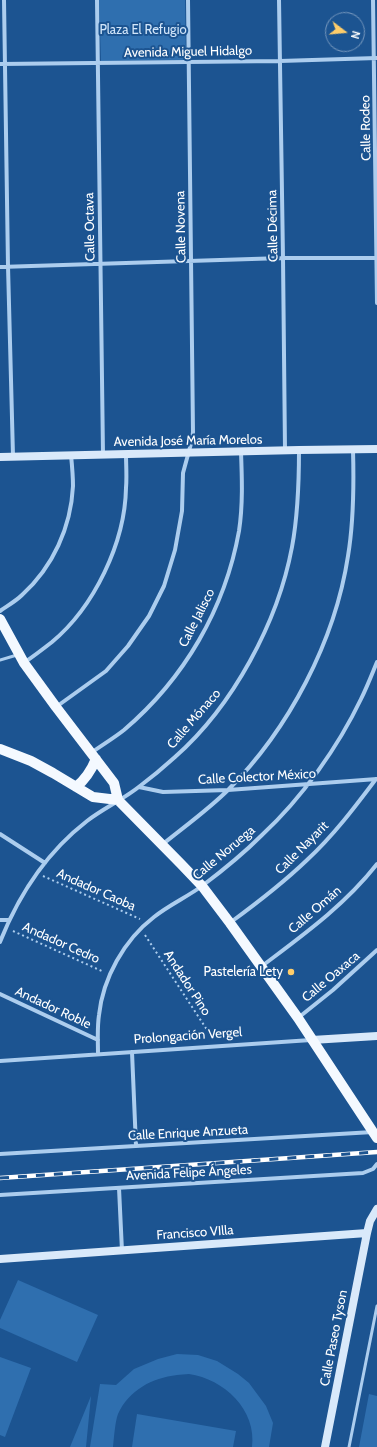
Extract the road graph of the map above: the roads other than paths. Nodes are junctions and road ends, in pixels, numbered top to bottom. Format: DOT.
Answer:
graph roads {
  1 [pos="4,0"];
  2 [pos="97,0"];
  3 [pos="188,0"];
  4 [pos="279,0"];
  5 [pos="373,0"];
  6 [pos="376,58"];
  7 [pos="280,61"];
  8 [pos="189,62"];
  9 [pos="98,63"];
  10 [pos="0,64"];
  11 [pos="5,64"];
  12 [pos="283,258"];
  13 [pos="377,258"];
  14 [pos="191,262"];
  15 [pos="100,264"];
  16 [pos="8,266"];
  17 [pos="0,267"];
  18 [pos="377,303"];
  19 [pos="377,449"];
  20 [pos="299,450"];
  21 [pos="353,450"];
  22 [pos="285,451"];
  23 [pos="241,452"];
  24 [pos="189,453"];
  25 [pos="103,454"];
  26 [pos="126,454"];
  27 [pos="71,455"];
  28 [pos="13,456"];
  29 [pos="0,457"];
  30 [pos="0,611"];
  31 [pos="0,619"];
  32 [pos="22,658"];
  33 [pos="0,660"];
  34 [pos="377,662"];
  35 [pos="56,707"];
  36 [pos="1,751"];
  37 [pos="93,756"];
  38 [pos="376,778"];
  39 [pos="308,784"];
  40 [pos="76,787"];
  41 [pos="138,787"];
  42 [pos="228,790"];
  43 [pos="118,800"];
  44 [pos="0,834"];
  45 [pos="163,844"];
  46 [pos="44,862"];
  47 [pos="377,864"];
  48 [pos="202,886"];
  49 [pos="0,920"];
  50 [pos="8,920"];
  51 [pos="230,923"];
  52 [pos="0,942"];
  53 [pos="377,950"];
  54 [pos="261,966"];
  55 [pos="0,994"];
  56 [pos="298,1018"];
  57 [pos="377,1036"];
  58 [pos="98,1040"];
  59 [pos="312,1040"];
  60 [pos="132,1052"];
  61 [pos="98,1054"];
  62 [pos="0,1061"];
  63 [pos="376,1134"];
  64 [pos="136,1146"];
  65 [pos="0,1154"];
  66 [pos="377,1164"];
  67 [pos="119,1188"];
  68 [pos="0,1195"];
  69 [pos="377,1209"];
  70 [pos="367,1233"];
  71 [pos="122,1251"];
  72 [pos="0,1259"];
  73 [pos="377,1306"];
  74 [pos="324,1447"];
  75 [pos="349,1447"];
  1 -- 11 [label="street"];
  2 -- 9 [label="street, Calle Octava"];
  3 -- 8 [label="street, Calle Novena"];
  4 -- 7 [label="street, Calle Décima"];
  5 -- 6 [label="street, Calle Rodeo"];
  6 -- 7 [label="street, Avenida Miguel Hidalgo"];
  6 -- 13 [label="street, Calle Rodeo"];
  7 -- 8 [label="street, Avenida Miguel Hidalgo"];
  7 -- 12 [label="street, Calle Décima"];
  8 -- 9 [label="street, Avenida Miguel Hidalgo"];
  8 -- 14 [label="street, Calle Novena"];
  9 -- 11 [label="street, Avenida Miguel Hidalgo"];
  9 -- 15 [label="street, Calle Octava"];
  10 -- 11 [label="street, Avenida Miguel Hidalgo"];
  11 -- 16 [label="street"];
  12 -- 13 [label="street"];
  12 -- 14 [label="street"];
  12 -- 22 [label="street, Calle Décima"];
  13 -- 18 [label="street, Calle Rodeo"];
  14 -- 15 [label="street"];
  14 -- 24 [label="street, Calle Novena"];
  15 -- 16 [label="street"];
  15 -- 25 [label="street, Calle Octava"];
  16 -- 17 [label="street"];
  16 -- 28 [label="street"];
  19 -- 21 [label="street, Avenida José María Morelos"];
  20 -- 21 [label="street, Avenida José María Morelos"];
  20 -- 22 [label="street, Avenida José María Morelos"];
  20 -- 41 [label="street, Calle Mónaco"];
  21 -- 42 [label="street"];
  22 -- 23 [label="street, Avenida José María Morelos"];
  23 -- 24 [label="street, Avenida José María Morelos"];
  23 -- 37 [label="street, Calle Jalisco"];
  24 -- 26 [label="street, Avenida José María Morelos"];
  24 -- 35 [label="street, Calle Novena"];
  25 -- 26 [label="street, Avenida José María Morelos"];
  25 -- 27 [label="street, Avenida José María Morelos"];
  26 -- 32 [label="street"];
  27 -- 28 [label="street, Avenida José María Morelos"];
  27 -- 30 [label="street"];
  28 -- 29 [label="street, Avenida José María Morelos"];
  31 -- 32 [label="main road"];
  32 -- 33 [label="lane"];
  32 -- 35 [label="main road"];
  34 -- 39 [label="street, Calle Noruega"];
  35 -- 37 [label="main road"];
  36 -- 40 [label="main road"];
  37 -- 40 [label="main road"];
  37 -- 43 [label="main road"];
  38 -- 39 [label="street, Calle Colector México"];
  38 -- 51 [label="street, Calle Nayarit"];
  39 -- 42 [label="street, Calle Colector México"];
  39 -- 48 [label="street, Calle Noruega"];
  40 -- 43 [label="main road"];
  41 -- 42 [label="street, Calle Colector México"];
  41 -- 43 [label="street, Calle Mónaco"];
  42 -- 45 [label="street"];
  43 -- 45 [label="main road"];
  43 -- 46 [label="street, Calle Mónaco"];
  44 -- 46 [label="street"];
  45 -- 48 [label="main road"];
  46 -- 50 [label="street, Calle Mónaco"];
  47 -- 54 [label="street, Calle Omán"];
  48 -- 51 [label="main road"];
  48 -- 58 [label="street, Calle Noruega"];
  49 -- 50 [label="street"];
  50 -- 52 [label="street, Calle Mónaco"];
  51 -- 54 [label="main road"];
  53 -- 56 [label="street, Calle Oaxaca"];
  54 -- 56 [label="main road"];
  55 -- 58 [label="street, Andador Roble"];
  56 -- 59 [label="main road"];
  57 -- 59 [label="street, Prolongación Vergel"];
  58 -- 61 [label="street, Calle Noruega"];
  59 -- 60 [label="street, Prolongación Vergel"];
  59 -- 63 [label="main road"];
  60 -- 61 [label="street, Prolongación Vergel"];
  60 -- 64 [label="street"];
  61 -- 62 [label="street, Prolongación Vergel"];
  63 -- 64 [label="street, Calle Enrique Anzueta"];
  64 -- 65 [label="street, Calle Enrique Anzueta"];
  66 -- 67 [label="street, Avenida Felipe Ángeles"];
  67 -- 68 [label="street, Avenida Felipe Ángeles"];
  67 -- 71 [label="street"];
  69 -- 70 [label="street"];
  70 -- 71 [label="street, Francisco VIlla"];
  70 -- 74 [label="street, Calle Paseo Tyson"];
  71 -- 72 [label="street, Francisco VIlla"];
  73 -- 75 [label="lane"];
}
